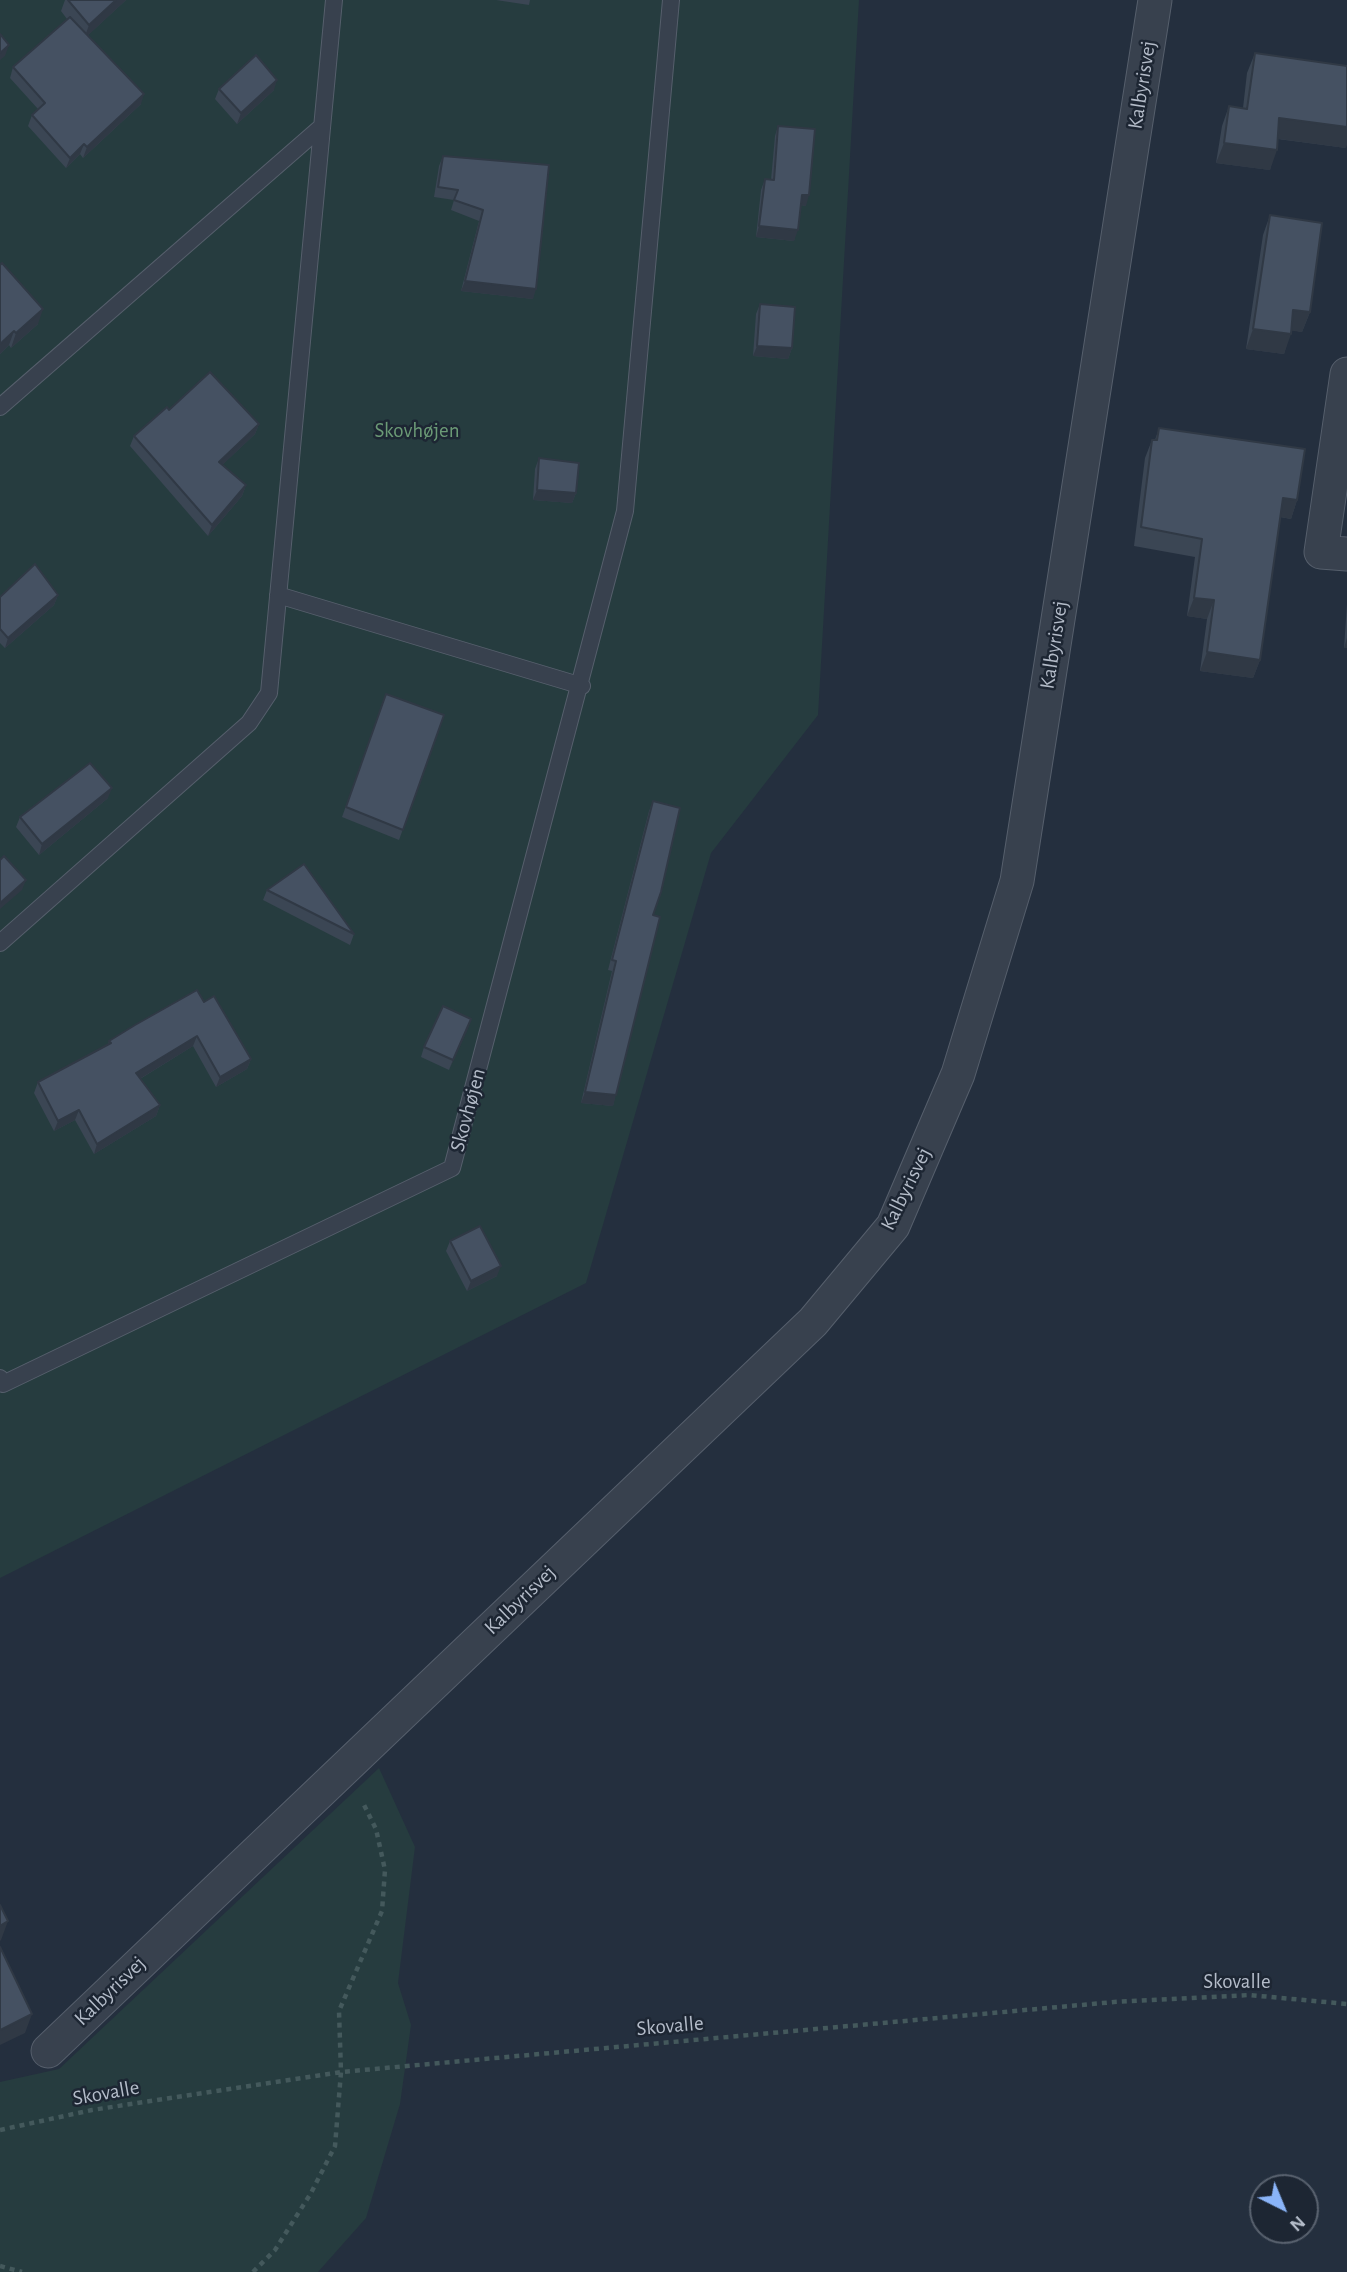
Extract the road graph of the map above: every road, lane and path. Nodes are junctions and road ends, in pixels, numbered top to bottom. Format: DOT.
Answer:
graph roads {
  1 [pos="334,0"];
  2 [pos="671,0"];
  3 [pos="1156,0"];
  4 [pos="320,128"];
  5 [pos="1347,374"];
  6 [pos="0,407"];
  7 [pos="1347,554"];
  8 [pos="278,595"];
  9 [pos="582,686"];
  10 [pos="0,943"];
  11 [pos="0,1378"];
  12 [pos="346,1766"];
  13 [pos="1347,2004"];
  14 [pos="48,2051"];
  15 [pos="341,2072"];
  16 [pos="0,2130"];
  17 [pos="0,2266"];
  18 [pos="22,2272"];
  19 [pos="253,2272"];
  1 -- 4 [label="lane"];
  2 -- 9 [label="lane, Skovhøjen"];
  3 -- 12 [label="street, Kalbyrisvej"];
  4 -- 6 [label="lane"];
  4 -- 8 [label="lane"];
  5 -- 7 [label="street"];
  8 -- 9 [label="lane"];
  8 -- 10 [label="lane"];
  9 -- 11 [label="lane, Skovhøjen"];
  12 -- 14 [label="street, Kalbyrisvej"];
  12 -- 15 [label="path"];
  13 -- 15 [label="path, Skovalle"];
  15 -- 16 [label="path, Skovalle"];
  15 -- 19 [label="path"];
  17 -- 18 [label="path"];
}
